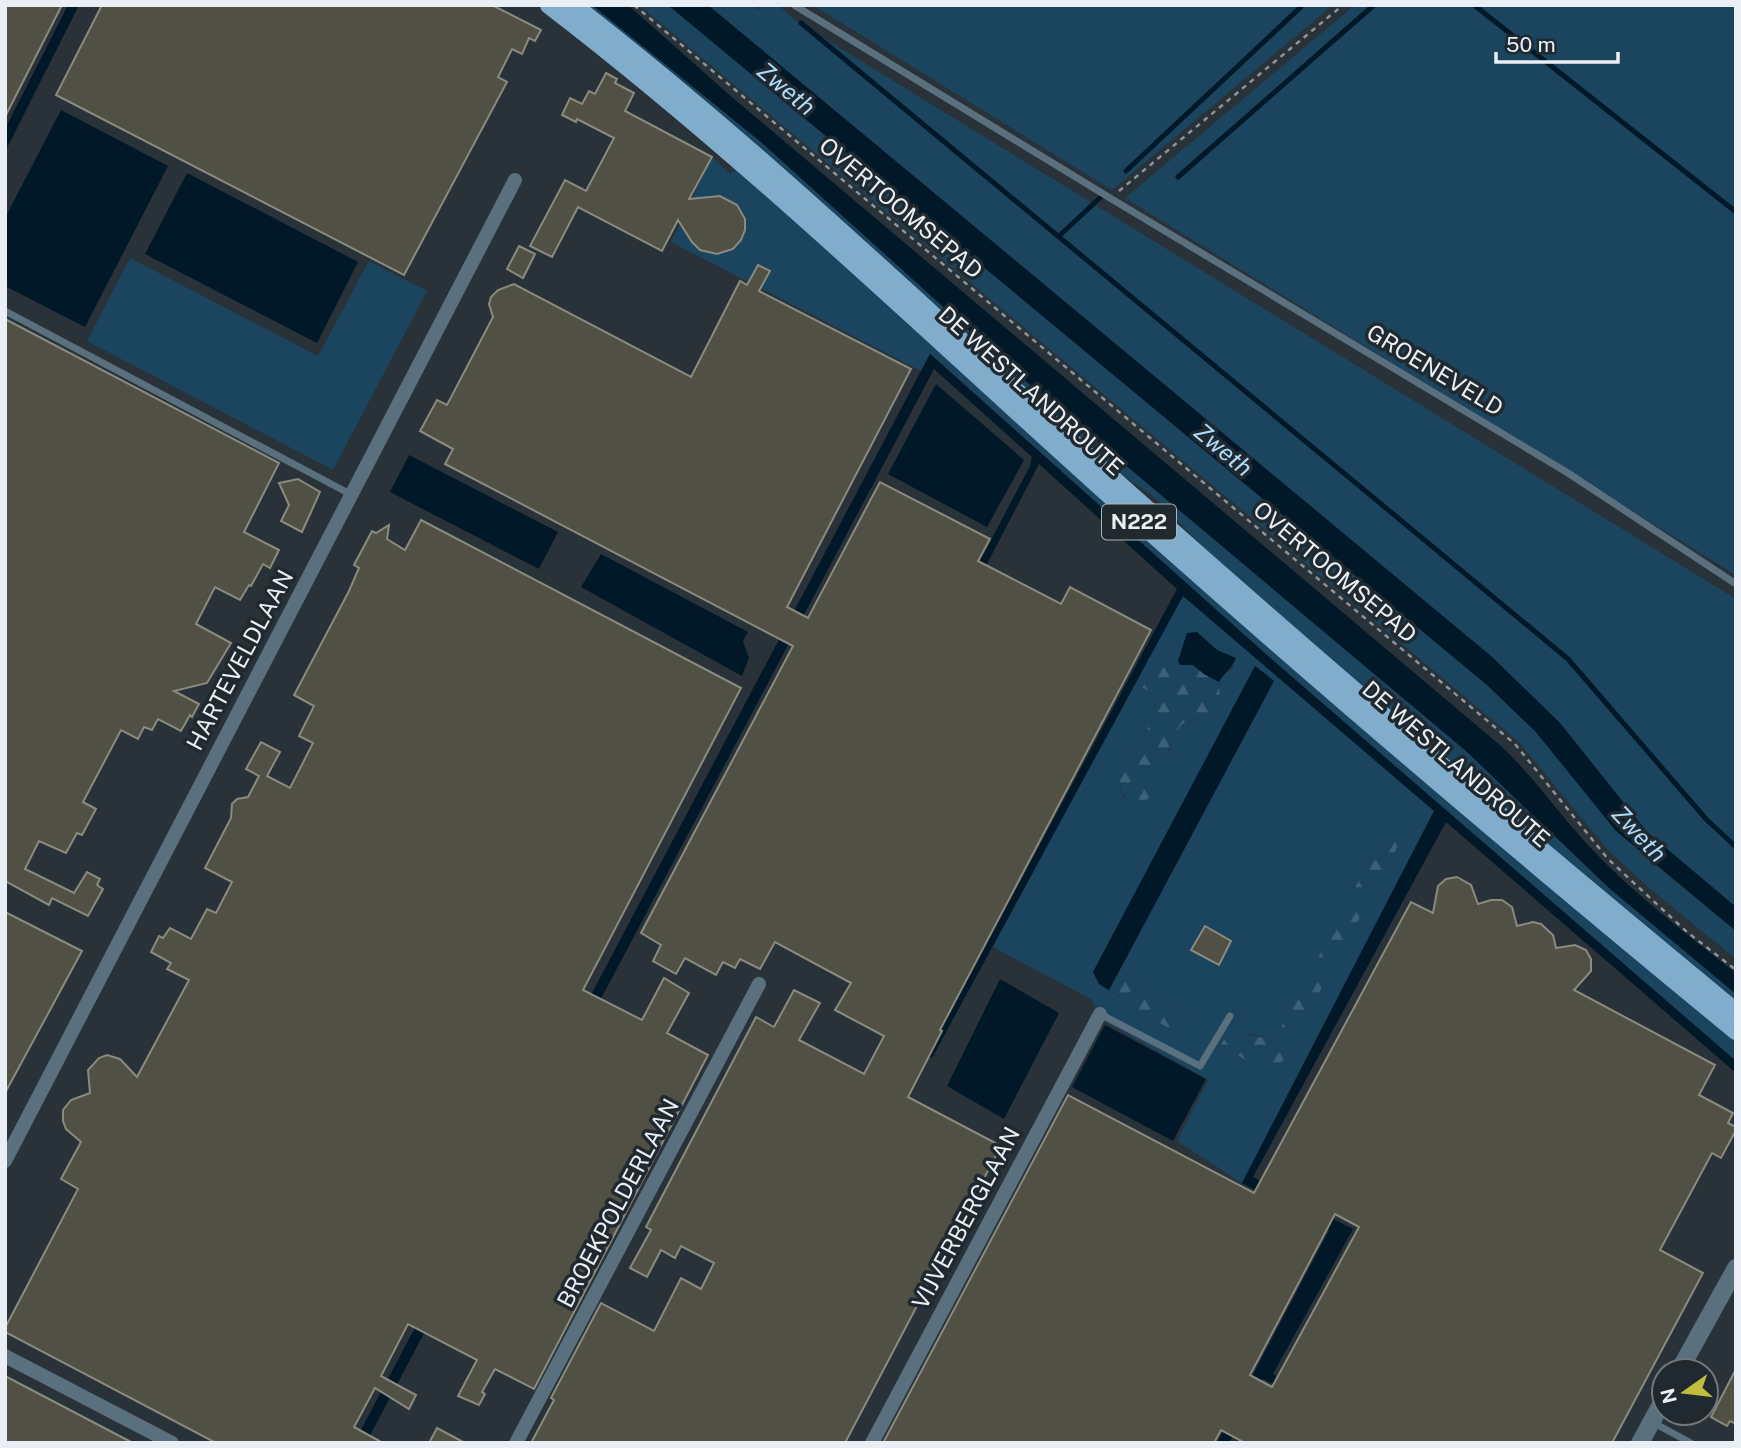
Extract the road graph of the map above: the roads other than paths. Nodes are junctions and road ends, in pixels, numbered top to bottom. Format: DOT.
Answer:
graph roads {
  1 [pos="549,5"];
  2 [pos="573,5"];
  3 [pos="794,5"];
  4 [pos="515,180"];
  5 [pos="5,311"];
  6 [pos="352,496"];
  7 [pos="1736,584"];
  8 [pos="759,984"];
  9 [pos="1736,1012"];
  10 [pos="1100,1014"];
  11 [pos="1230,1017"];
  12 [pos="1736,1031"];
  13 [pos="5,1161"];
  14 [pos="1736,1268"];
  15 [pos="5,1356"];
  16 [pos="1687,1357"];
  17 [pos="1650,1426"];
  18 [pos="1661,1427"];
  19 [pos="172,1443"];
  20 [pos="516,1443"];
  21 [pos="872,1443"];
  22 [pos="1640,1443"];
  23 [pos="1691,1443"];
  1 -- 12 [label="main road, DE WESTLANDROUTE / N222"];
  2 -- 9 [label="main road, DE WESTLANDROUTE / N222"];
  3 -- 7 [label="lane, GROENEVELD"];
  4 -- 6 [label="street, HARTEVELDLAAN"];
  5 -- 6 [label="lane"];
  6 -- 13 [label="street, HARTEVELDLAAN"];
  8 -- 20 [label="street, BROEKPOLDERLAAN"];
  10 -- 11 [label="lane"];
  10 -- 21 [label="street, VIJVERBERGLAAN"];
  14 -- 16 [label="street"];
  15 -- 19 [label="street"];
  17 -- 22 [label="street"];
  18 -- 23 [label="lane"];
}
